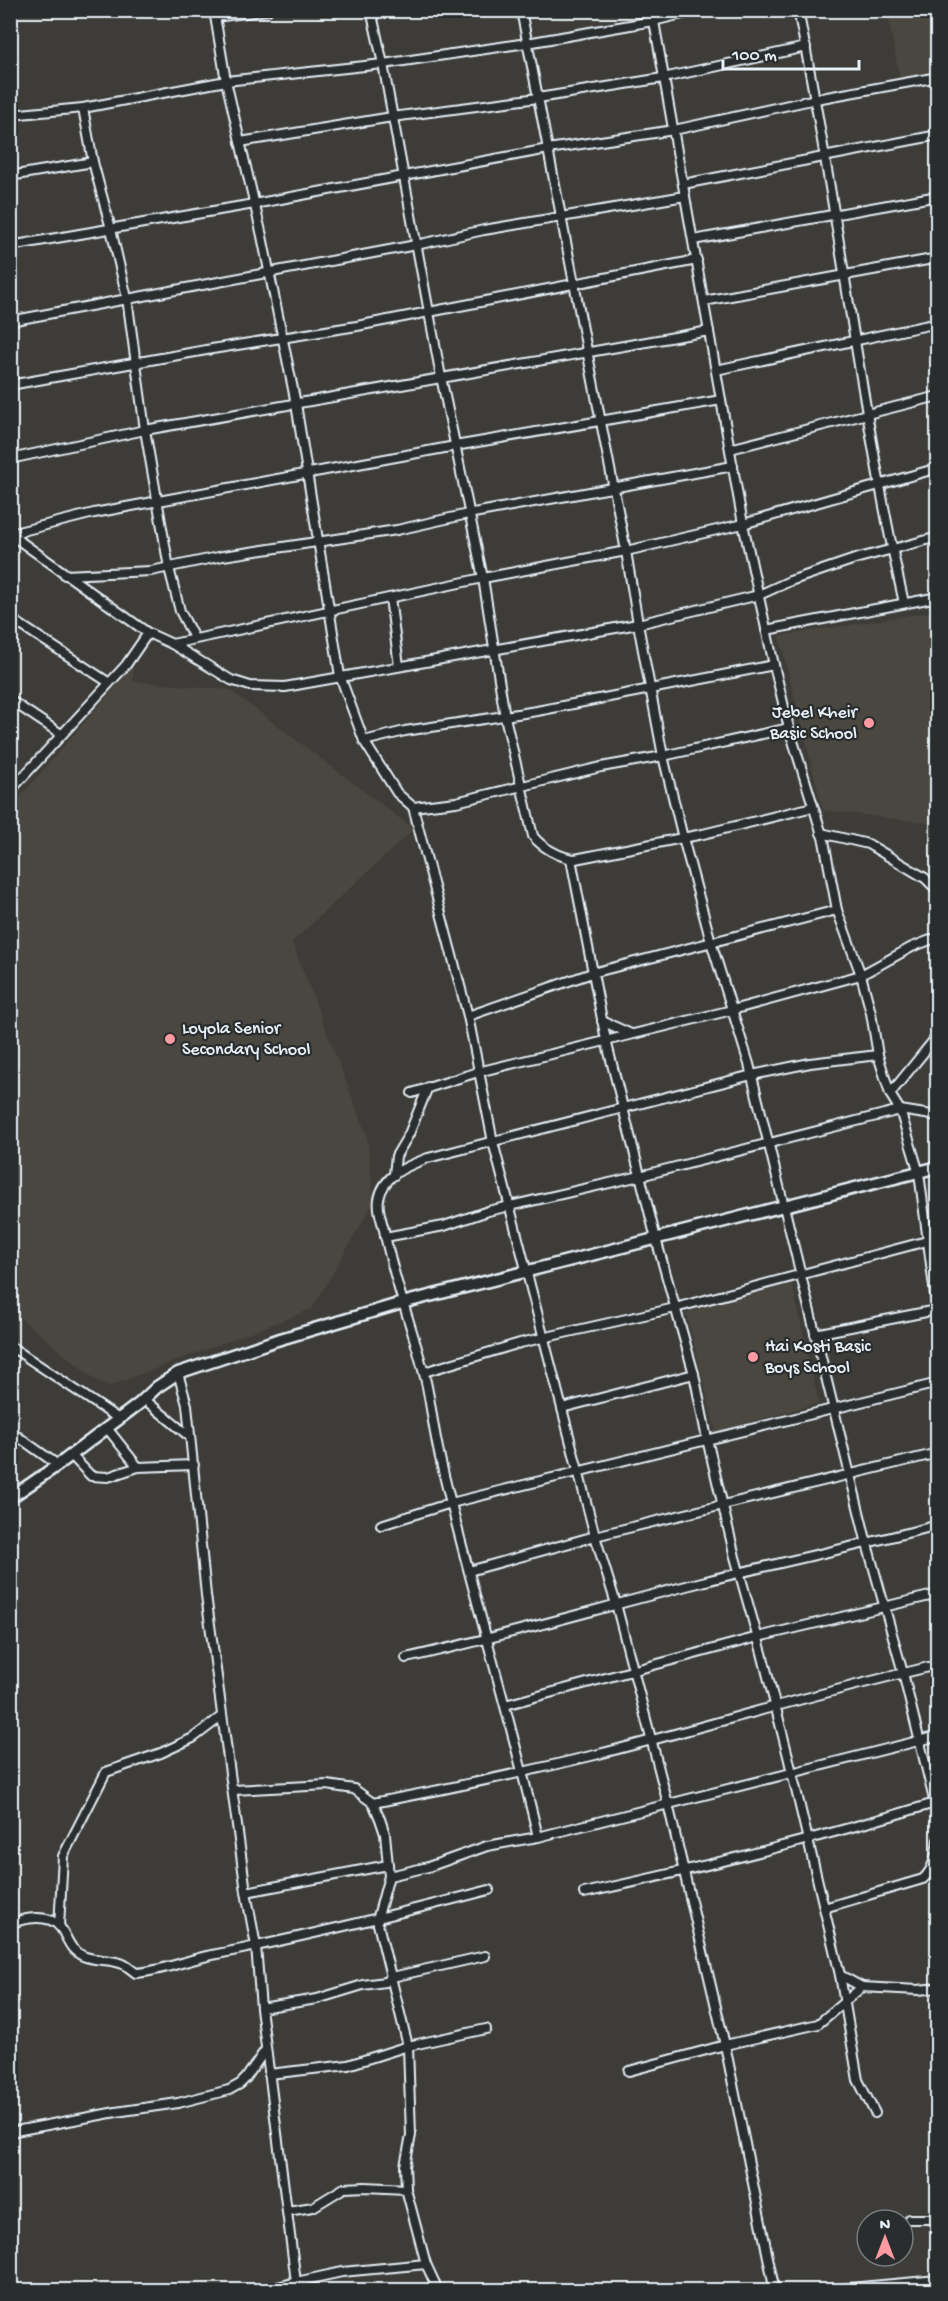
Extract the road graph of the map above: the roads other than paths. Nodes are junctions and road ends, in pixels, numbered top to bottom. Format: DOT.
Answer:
graph roads {
  1 [pos="268,10"];
  2 [pos="371,10"];
  3 [pos="521,10"];
  4 [pos="652,10"];
  5 [pos="699,10"];
  6 [pos="798,10"];
  7 [pos="214,14"];
  8 [pos="653,21"];
  9 [pos="527,44"];
  10 [pos="806,47"];
  11 [pos="383,64"];
  12 [pos="938,77"];
  13 [pos="663,78"];
  14 [pos="226,81"];
  15 [pos="538,98"];
  16 [pos="816,99"];
  17 [pos="83,108"];
  18 [pos="10,115"];
  19 [pos="392,117"];
  20 [pos="674,130"];
  21 [pos="938,135"];
  22 [pos="240,142"];
  23 [pos="548,149"];
  24 [pos="826,156"];
  25 [pos="93,162"];
  26 [pos="10,176"];
  27 [pos="403,176"];
  28 [pos="683,184"];
  29 [pos="685,196"];
  30 [pos="938,196"];
  31 [pos="254,204"];
  32 [pos="836,215"];
  33 [pos="561,217"];
  34 [pos="111,229"];
  35 [pos="693,240"];
  36 [pos="10,246"];
  37 [pos="416,246"];
  38 [pos="938,258"];
  39 [pos="697,261"];
  40 [pos="270,271"];
  41 [pos="846,275"];
  42 [pos="574,282"];
  43 [pos="127,298"];
  44 [pos="704,301"];
  45 [pos="428,313"];
  46 [pos="10,321"];
  47 [pos="938,323"];
  48 [pos="709,331"];
  49 [pos="283,338"];
  50 [pos="856,340"];
  51 [pos="588,354"];
  52 [pos="135,363"];
  53 [pos="716,370"];
  54 [pos="441,377"];
  55 [pos="10,385"];
  56 [pos="938,396"];
  57 [pos="721,400"];
  58 [pos="296,404"];
  59 [pos="868,414"];
  60 [pos="601,422"];
  61 [pos="145,430"];
  62 [pos="454,446"];
  63 [pos="730,449"];
  64 [pos="10,459"];
  65 [pos="733,466"];
  66 [pos="938,468"];
  67 [pos="309,475"];
  68 [pos="880,483"];
  69 [pos="614,489"];
  70 [pos="158,502"];
  71 [pos="468,514"];
  72 [pos="743,524"];
  73 [pos="11,534"];
  74 [pos="938,537"];
  75 [pos="319,543"];
  76 [pos="891,549"];
  77 [pos="626,551"];
  78 [pos="169,568"];
  79 [pos="65,575"];
  80 [pos="483,578"];
  81 [pos="759,595"];
  82 [pos="938,597"];
  83 [pos="390,598"];
  84 [pos="904,603"];
  85 [pos="330,609"];
  86 [pos="10,618"];
  87 [pos="638,624"];
  88 [pos="766,630"];
  89 [pos="148,633"];
  90 [pos="194,638"];
  91 [pos="172,644"];
  92 [pos="495,650"];
  93 [pos="774,665"];
  94 [pos="399,666"];
  95 [pos="340,676"];
  96 [pos="108,682"];
  97 [pos="652,689"];
  98 [pos="10,700"];
  99 [pos="505,717"];
  100 [pos="789,728"];
  101 [pos="61,734"];
  102 [pos="364,741"];
  103 [pos="663,756"];
  104 [pos="12,786"];
  105 [pos="521,786"];
  106 [pos="413,807"];
  107 [pos="813,807"];
  108 [pos="821,833"];
  109 [pos="683,838"];
  110 [pos="571,859"];
  111 [pos="925,878"];
  112 [pos="938,880"];
  113 [pos="938,891"];
  114 [pos="837,910"];
  115 [pos="938,937"];
  116 [pos="711,942"];
  117 [pos="592,972"];
  118 [pos="861,975"];
  119 [pos="732,1010"];
  120 [pos="468,1016"];
  121 [pos="602,1021"];
  122 [pos="631,1034"];
  123 [pos="938,1035"];
  124 [pos="606,1040"];
  125 [pos="878,1055"];
  126 [pos="478,1072"];
  127 [pos="752,1076"];
  128 [pos="429,1087"];
  129 [pos="412,1093"];
  130 [pos="890,1094"];
  131 [pos="623,1108"];
  132 [pos="900,1110"];
  133 [pos="938,1116"];
  134 [pos="493,1142"];
  135 [pos="768,1143"];
  136 [pos="938,1167"];
  137 [pos="919,1173"];
  138 [pos="394,1175"];
  139 [pos="640,1176"];
  140 [pos="511,1206"];
  141 [pos="784,1208"];
  142 [pos="385,1237"];
  143 [pos="656,1239"];
  144 [pos="927,1241"];
  145 [pos="528,1271"];
  146 [pos="800,1273"];
  147 [pos="402,1303"];
  148 [pos="675,1308"];
  149 [pos="937,1314"];
  150 [pos="815,1334"];
  151 [pos="545,1336"];
  152 [pos="10,1346"];
  153 [pos="424,1372"];
  154 [pos="178,1373"];
  155 [pos="694,1374"];
  156 [pos="938,1383"];
  157 [pos="144,1399"];
  158 [pos="562,1408"];
  159 [pos="834,1410"];
  160 [pos="118,1419"];
  161 [pos="107,1428"];
  162 [pos="10,1431"];
  163 [pos="190,1437"];
  164 [pos="707,1439"];
  165 [pos="938,1453"];
  166 [pos="71,1455"];
  167 [pos="58,1465"];
  168 [pos="194,1465"];
  169 [pos="138,1467"];
  170 [pos="579,1473"];
  171 [pos="850,1475"];
  172 [pos="10,1498"];
  173 [pos="451,1503"];
  174 [pos="723,1505"];
  175 [pos="381,1525"];
  176 [pos="938,1525"];
  177 [pos="595,1536"];
  178 [pos="867,1544"];
  179 [pos="469,1571"];
  180 [pos="740,1572"];
  181 [pos="938,1594"];
  182 [pos="616,1604"];
  183 [pos="884,1606"];
  184 [pos="758,1637"];
  185 [pos="487,1640"];
  186 [pos="405,1658"];
  187 [pos="938,1665"];
  188 [pos="633,1671"];
  189 [pos="903,1673"];
  190 [pos="505,1705"];
  191 [pos="775,1706"];
  192 [pos="222,1716"];
  193 [pos="938,1736"];
  194 [pos="651,1739"];
  195 [pos="920,1740"];
  196 [pos="523,1771"];
  197 [pos="792,1773"];
  198 [pos="233,1790"];
  199 [pos="373,1803"];
  200 [pos="935,1803"];
  201 [pos="668,1804"];
  202 [pos="938,1816"];
  203 [pos="538,1837"];
  204 [pos="807,1839"];
  205 [pos="938,1840"];
  206 [pos="388,1865"];
  207 [pos="683,1872"];
  208 [pos="389,1875"];
  209 [pos="489,1890"];
  210 [pos="246,1892"];
  211 [pos="584,1893"];
  212 [pos="824,1908"];
  213 [pos="377,1920"];
  214 [pos="10,1924"];
  215 [pos="59,1926"];
  216 [pos="256,1946"];
  217 [pos="485,1956"];
  218 [pos="840,1975"];
  219 [pos="392,1977"];
  220 [pos="862,1987"];
  221 [pos="938,1989"];
  222 [pos="844,2002"];
  223 [pos="261,2008"];
  224 [pos="486,2029"];
  225 [pos="724,2045"];
  226 [pos="408,2046"];
  227 [pos="266,2049"];
  228 [pos="629,2071"];
  229 [pos="269,2074"];
  230 [pos="875,2114"];
  231 [pos="10,2132"];
  232 [pos="405,2189"];
  233 [pos="286,2211"];
  234 [pos="915,2219"];
  235 [pos="938,2219"];
  236 [pos="426,2264"];
  237 [pos="938,2280"];
  238 [pos="297,2286"];
  239 [pos="267,2290"];
  240 [pos="438,2290"];
  241 [pos="777,2290"];
  242 [pos="827,2290"];
  1 -- 7 [label="street"];
  2 -- 11 [label="street"];
  3 -- 9 [label="street"];
  4 -- 8 [label="street"];
  5 -- 8 [label="street"];
  6 -- 10 [label="street"];
  7 -- 14 [label="street"];
  8 -- 9 [label="street"];
  8 -- 13 [label="street"];
  9 -- 11 [label="street"];
  9 -- 15 [label="street"];
  10 -- 13 [label="street"];
  10 -- 16 [label="street"];
  11 -- 14 [label="street"];
  11 -- 19 [label="street"];
  12 -- 16 [label="street"];
  13 -- 15 [label="street"];
  13 -- 20 [label="street"];
  14 -- 17 [label="street"];
  14 -- 22 [label="street"];
  15 -- 19 [label="street"];
  15 -- 23 [label="street"];
  16 -- 20 [label="street"];
  16 -- 24 [label="street"];
  17 -- 18 [label="street"];
  17 -- 25 [label="street"];
  19 -- 22 [label="street"];
  19 -- 27 [label="street"];
  20 -- 23 [label="street"];
  20 -- 28 [label="street"];
  21 -- 24 [label="street"];
  22 -- 31 [label="street"];
  23 -- 27 [label="street"];
  23 -- 33 [label="street"];
  24 -- 28 [label="street"];
  24 -- 32 [label="street"];
  25 -- 26 [label="street"];
  25 -- 34 [label="street"];
  27 -- 31 [label="street"];
  27 -- 37 [label="street"];
  28 -- 29 [label="street"];
  29 -- 33 [label="street"];
  29 -- 35 [label="street"];
  30 -- 32 [label="street"];
  31 -- 34 [label="street"];
  31 -- 40 [label="street"];
  32 -- 35 [label="street"];
  32 -- 41 [label="street"];
  33 -- 37 [label="street"];
  33 -- 42 [label="street"];
  34 -- 36 [label="street"];
  34 -- 43 [label="street"];
  35 -- 39 [label="street"];
  37 -- 40 [label="street"];
  37 -- 45 [label="street"];
  38 -- 41 [label="street"];
  39 -- 42 [label="street"];
  39 -- 44 [label="street"];
  40 -- 43 [label="street"];
  40 -- 49 [label="street"];
  41 -- 44 [label="street"];
  41 -- 50 [label="street"];
  42 -- 45 [label="street"];
  42 -- 51 [label="street"];
  43 -- 46 [label="street"];
  43 -- 52 [label="street"];
  44 -- 48 [label="street"];
  45 -- 49 [label="street"];
  45 -- 54 [label="street"];
  47 -- 50 [label="street"];
  48 -- 51 [label="street"];
  48 -- 53 [label="street"];
  49 -- 52 [label="street"];
  49 -- 58 [label="street"];
  50 -- 53 [label="street"];
  50 -- 59 [label="street"];
  51 -- 54 [label="street"];
  51 -- 60 [label="street"];
  52 -- 55 [label="street"];
  52 -- 61 [label="street"];
  53 -- 57 [label="street"];
  54 -- 58 [label="street"];
  54 -- 62 [label="street"];
  56 -- 59 [label="street"];
  57 -- 60 [label="street"];
  57 -- 63 [label="street"];
  58 -- 61 [label="street"];
  58 -- 67 [label="street"];
  59 -- 63 [label="street"];
  59 -- 68 [label="street"];
  60 -- 62 [label="street"];
  60 -- 69 [label="street"];
  61 -- 64 [label="street"];
  61 -- 70 [label="street"];
  62 -- 67 [label="street"];
  62 -- 71 [label="street"];
  63 -- 65 [label="street"];
  65 -- 69 [label="street"];
  65 -- 72 [label="street"];
  66 -- 68 [label="street"];
  67 -- 70 [label="street"];
  67 -- 75 [label="street"];
  68 -- 72 [label="street"];
  68 -- 76 [label="street"];
  69 -- 71 [label="street"];
  69 -- 77 [label="street"];
  70 -- 73 [label="street"];
  70 -- 78 [label="street"];
  71 -- 75 [label="street"];
  71 -- 80 [label="street"];
  72 -- 77 [label="street"];
  72 -- 81 [label="street"];
  73 -- 79 [label="street"];
  74 -- 76 [label="street"];
  75 -- 78 [label="street"];
  75 -- 85 [label="street"];
  76 -- 81 [label="street"];
  76 -- 84 [label="street"];
  77 -- 80 [label="street"];
  77 -- 87 [label="street"];
  78 -- 79 [label="street"];
  78 -- 90 [label="street"];
  79 -- 89 [label="street"];
  80 -- 83 [label="street"];
  80 -- 92 [label="street"];
  81 -- 87 [label="street"];
  81 -- 88 [label="street"];
  82 -- 84 [label="street"];
  83 -- 85 [label="street"];
  83 -- 94 [label="street"];
  84 -- 88 [label="street"];
  85 -- 90 [label="street"];
  85 -- 95 [label="street"];
  86 -- 96 [label="street"];
  87 -- 92 [label="street"];
  87 -- 97 [label="street"];
  88 -- 93 [label="street"];
  89 -- 91 [label="street"];
  89 -- 96 [label="street"];
  90 -- 91 [label="street"];
  91 -- 95 [label="street"];
  92 -- 94 [label="street"];
  92 -- 99 [label="street"];
  93 -- 97 [label="street"];
  93 -- 100 [label="street"];
  94 -- 95 [label="street"];
  95 -- 102 [label="street"];
  96 -- 101 [label="street"];
  97 -- 99 [label="street"];
  97 -- 103 [label="street"];
  98 -- 101 [label="street"];
  99 -- 102 [label="street"];
  99 -- 105 [label="street"];
  100 -- 103 [label="street"];
  100 -- 107 [label="street"];
  101 -- 104 [label="street"];
  102 -- 106 [label="street"];
  103 -- 105 [label="street"];
  103 -- 109 [label="street"];
  105 -- 106 [label="street"];
  105 -- 110 [label="street"];
  106 -- 120 [label="street"];
  107 -- 108 [label="street"];
  107 -- 109 [label="street"];
  108 -- 111 [label="street"];
  108 -- 114 [label="street"];
  109 -- 110 [label="street"];
  109 -- 116 [label="street"];
  110 -- 117 [label="street"];
  111 -- 112 [label="street"];
  111 -- 113 [label="street"];
  114 -- 116 [label="street"];
  114 -- 118 [label="street"];
  115 -- 118 [label="street"];
  116 -- 117 [label="street"];
  116 -- 119 [label="street"];
  117 -- 120 [label="street"];
  117 -- 121 [label="street"];
  118 -- 119 [label="street"];
  118 -- 125 [label="street"];
  119 -- 122 [label="street"];
  119 -- 127 [label="street"];
  120 -- 126 [label="street"];
  121 -- 122 [label="street"];
  121 -- 124 [label="street"];
  122 -- 124 [label="street"];
  123 -- 130 [label="street"];
  124 -- 126 [label="street"];
  124 -- 131 [label="street"];
  125 -- 127 [label="street"];
  125 -- 130 [label="street"];
  126 -- 128 [label="street"];
  126 -- 134 [label="street"];
  127 -- 131 [label="street"];
  127 -- 135 [label="street"];
  128 -- 129 [label="street"];
  128 -- 138 [label="street"];
  130 -- 132 [label="street"];
  131 -- 134 [label="street"];
  131 -- 139 [label="street"];
  132 -- 133 [label="street"];
  132 -- 135 [label="street"];
  132 -- 137 [label="street"];
  134 -- 138 [label="street"];
  134 -- 140 [label="street"];
  135 -- 139 [label="street"];
  135 -- 141 [label="street"];
  136 -- 137 [label="main road"];
  137 -- 141 [label="main road"];
  137 -- 144 [label="street"];
  138 -- 142 [label="street"];
  139 -- 140 [label="street"];
  139 -- 143 [label="street"];
  140 -- 142 [label="street"];
  140 -- 145 [label="street"];
  141 -- 143 [label="main road"];
  141 -- 146 [label="street"];
  142 -- 147 [label="street"];
  143 -- 145 [label="main road"];
  143 -- 148 [label="street"];
  144 -- 146 [label="street"];
  144 -- 149 [label="street"];
  145 -- 147 [label="main road"];
  145 -- 151 [label="street"];
  146 -- 148 [label="street"];
  146 -- 150 [label="street"];
  147 -- 153 [label="street"];
  147 -- 154 [label="main road"];
  148 -- 151 [label="street"];
  148 -- 155 [label="street"];
  149 -- 150 [label="street"];
  150 -- 159 [label="street"];
  151 -- 153 [label="street"];
  151 -- 158 [label="street"];
  152 -- 160 [label="street"];
  153 -- 173 [label="street"];
  154 -- 157 [label="main road"];
  154 -- 163 [label="street"];
  155 -- 158 [label="street"];
  155 -- 164 [label="street"];
  156 -- 159 [label="street"];
  157 -- 160 [label="main road"];
  157 -- 163 [label="street"];
  158 -- 170 [label="street"];
  159 -- 164 [label="street"];
  159 -- 171 [label="street"];
  160 -- 161 [label="main road"];
  161 -- 166 [label="main road"];
  161 -- 169 [label="street"];
  162 -- 167 [label="street"];
  163 -- 168 [label="street"];
  164 -- 170 [label="street"];
  164 -- 174 [label="street"];
  165 -- 171 [label="street"];
  166 -- 167 [label="main road"];
  166 -- 169 [label="street"];
  167 -- 172 [label="main road"];
  168 -- 169 [label="street"];
  168 -- 192 [label="street"];
  170 -- 173 [label="street"];
  170 -- 177 [label="street"];
  171 -- 174 [label="street"];
  171 -- 178 [label="street"];
  173 -- 175 [label="street"];
  173 -- 179 [label="street"];
  174 -- 177 [label="street"];
  174 -- 180 [label="street"];
  176 -- 178 [label="street"];
  177 -- 179 [label="street"];
  177 -- 182 [label="street"];
  178 -- 180 [label="street"];
  178 -- 183 [label="street"];
  179 -- 185 [label="street"];
  180 -- 182 [label="street"];
  180 -- 184 [label="street"];
  181 -- 183 [label="street"];
  182 -- 185 [label="street"];
  182 -- 188 [label="street"];
  183 -- 184 [label="street"];
  183 -- 189 [label="street"];
  184 -- 188 [label="street"];
  184 -- 191 [label="street"];
  185 -- 186 [label="street"];
  185 -- 190 [label="street"];
  187 -- 189 [label="street"];
  188 -- 190 [label="street"];
  188 -- 194 [label="street"];
  189 -- 191 [label="street"];
  189 -- 195 [label="street"];
  190 -- 196 [label="street"];
  191 -- 194 [label="street"];
  191 -- 197 [label="street"];
  192 -- 198 [label="street"];
  192 -- 215 [label="street"];
  193 -- 195 [label="street"];
  194 -- 196 [label="street"];
  194 -- 201 [label="street"];
  195 -- 197 [label="street"];
  195 -- 200 [label="street"];
  196 -- 199 [label="street"];
  196 -- 203 [label="street"];
  197 -- 201 [label="street"];
  197 -- 204 [label="street"];
  198 -- 199 [label="street"];
  198 -- 210 [label="street"];
  199 -- 206 [label="street"];
  200 -- 202 [label="street"];
  200 -- 204 [label="street"];
  201 -- 203 [label="street"];
  201 -- 207 [label="street"];
  203 -- 208 [label="street"];
  204 -- 207 [label="street"];
  204 -- 212 [label="street"];
  205 -- 212 [label="street"];
  206 -- 208 [label="street"];
  206 -- 210 [label="street"];
  207 -- 211 [label="street"];
  207 -- 225 [label="street"];
  208 -- 213 [label="street"];
  209 -- 213 [label="street"];
  210 -- 216 [label="street"];
  212 -- 218 [label="street"];
  213 -- 216 [label="street"];
  213 -- 219 [label="street"];
  214 -- 215 [label="street"];
  215 -- 216 [label="street"];
  216 -- 223 [label="street"];
  217 -- 219 [label="street"];
  218 -- 220 [label="street"];
  218 -- 222 [label="street"];
  219 -- 223 [label="street"];
  219 -- 226 [label="street"];
  220 -- 221 [label="street"];
  220 -- 222 [label="street"];
  222 -- 225 [label="street"];
  222 -- 230 [label="street"];
  223 -- 227 [label="street"];
  224 -- 226 [label="street"];
  225 -- 228 [label="street"];
  225 -- 241 [label="street"];
  226 -- 229 [label="street"];
  226 -- 232 [label="street"];
  227 -- 229 [label="street"];
  227 -- 231 [label="street"];
  229 -- 233 [label="street"];
  232 -- 233 [label="street"];
  232 -- 236 [label="street"];
  233 -- 238 [label="street"];
  234 -- 235 [label="street"];
  236 -- 238 [label="street"];
  236 -- 240 [label="street"];
  237 -- 242 [label="street"];
  238 -- 239 [label="street"];
}
